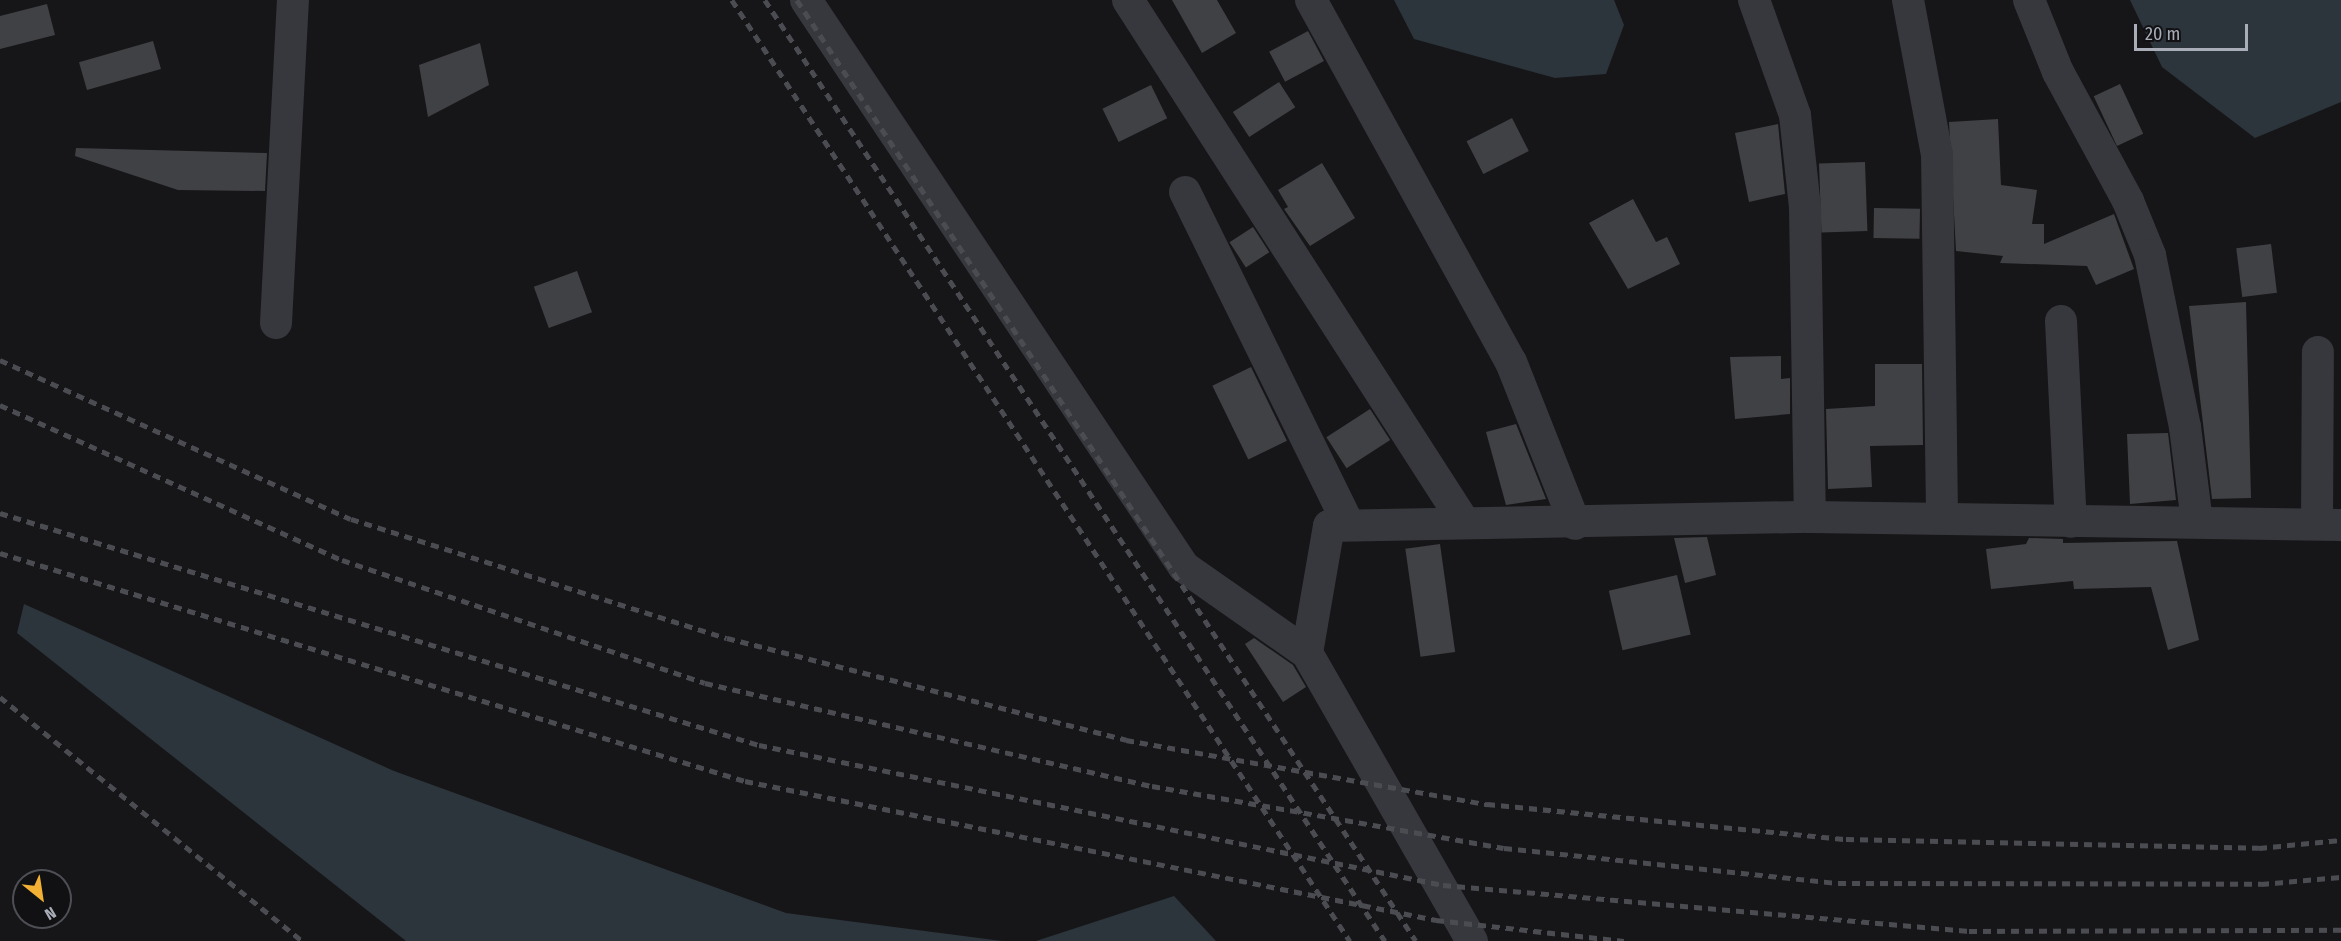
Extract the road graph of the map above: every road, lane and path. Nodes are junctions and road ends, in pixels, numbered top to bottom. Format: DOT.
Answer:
graph roads {
  1 [pos="293,0"];
  2 [pos="806,0"];
  3 [pos="1128,0"];
  4 [pos="1311,0"];
  5 [pos="1754,0"];
  6 [pos="1908,0"];
  7 [pos="2029,0"];
  8 [pos="1185,192"];
  9 [pos="2061,321"];
  10 [pos="276,323"];
  11 [pos="2318,352"];
  12 [pos="1810,517"];
  13 [pos="1942,517"];
  14 [pos="1464,522"];
  15 [pos="2071,522"];
  16 [pos="2197,522"];
  17 [pos="1575,524"];
  18 [pos="2329,524"];
  19 [pos="1349,525"];
  20 [pos="1307,653"];
  21 [pos="1472,941"];
  1 -- 10 [label="street"];
  2 -- 20 [label="street"];
  3 -- 14 [label="street"];
  4 -- 17 [label="street"];
  5 -- 12 [label="street"];
  6 -- 13 [label="street"];
  7 -- 16 [label="street"];
  8 -- 19 [label="street"];
  9 -- 15 [label="street"];
  11 -- 18 [label="street"];
  12 -- 13 [label="street"];
  12 -- 17 [label="street"];
  13 -- 15 [label="street"];
  14 -- 17 [label="street"];
  14 -- 19 [label="street"];
  15 -- 16 [label="street"];
  16 -- 18 [label="street"];
  19 -- 20 [label="street"];
  20 -- 21 [label="street"];
}
